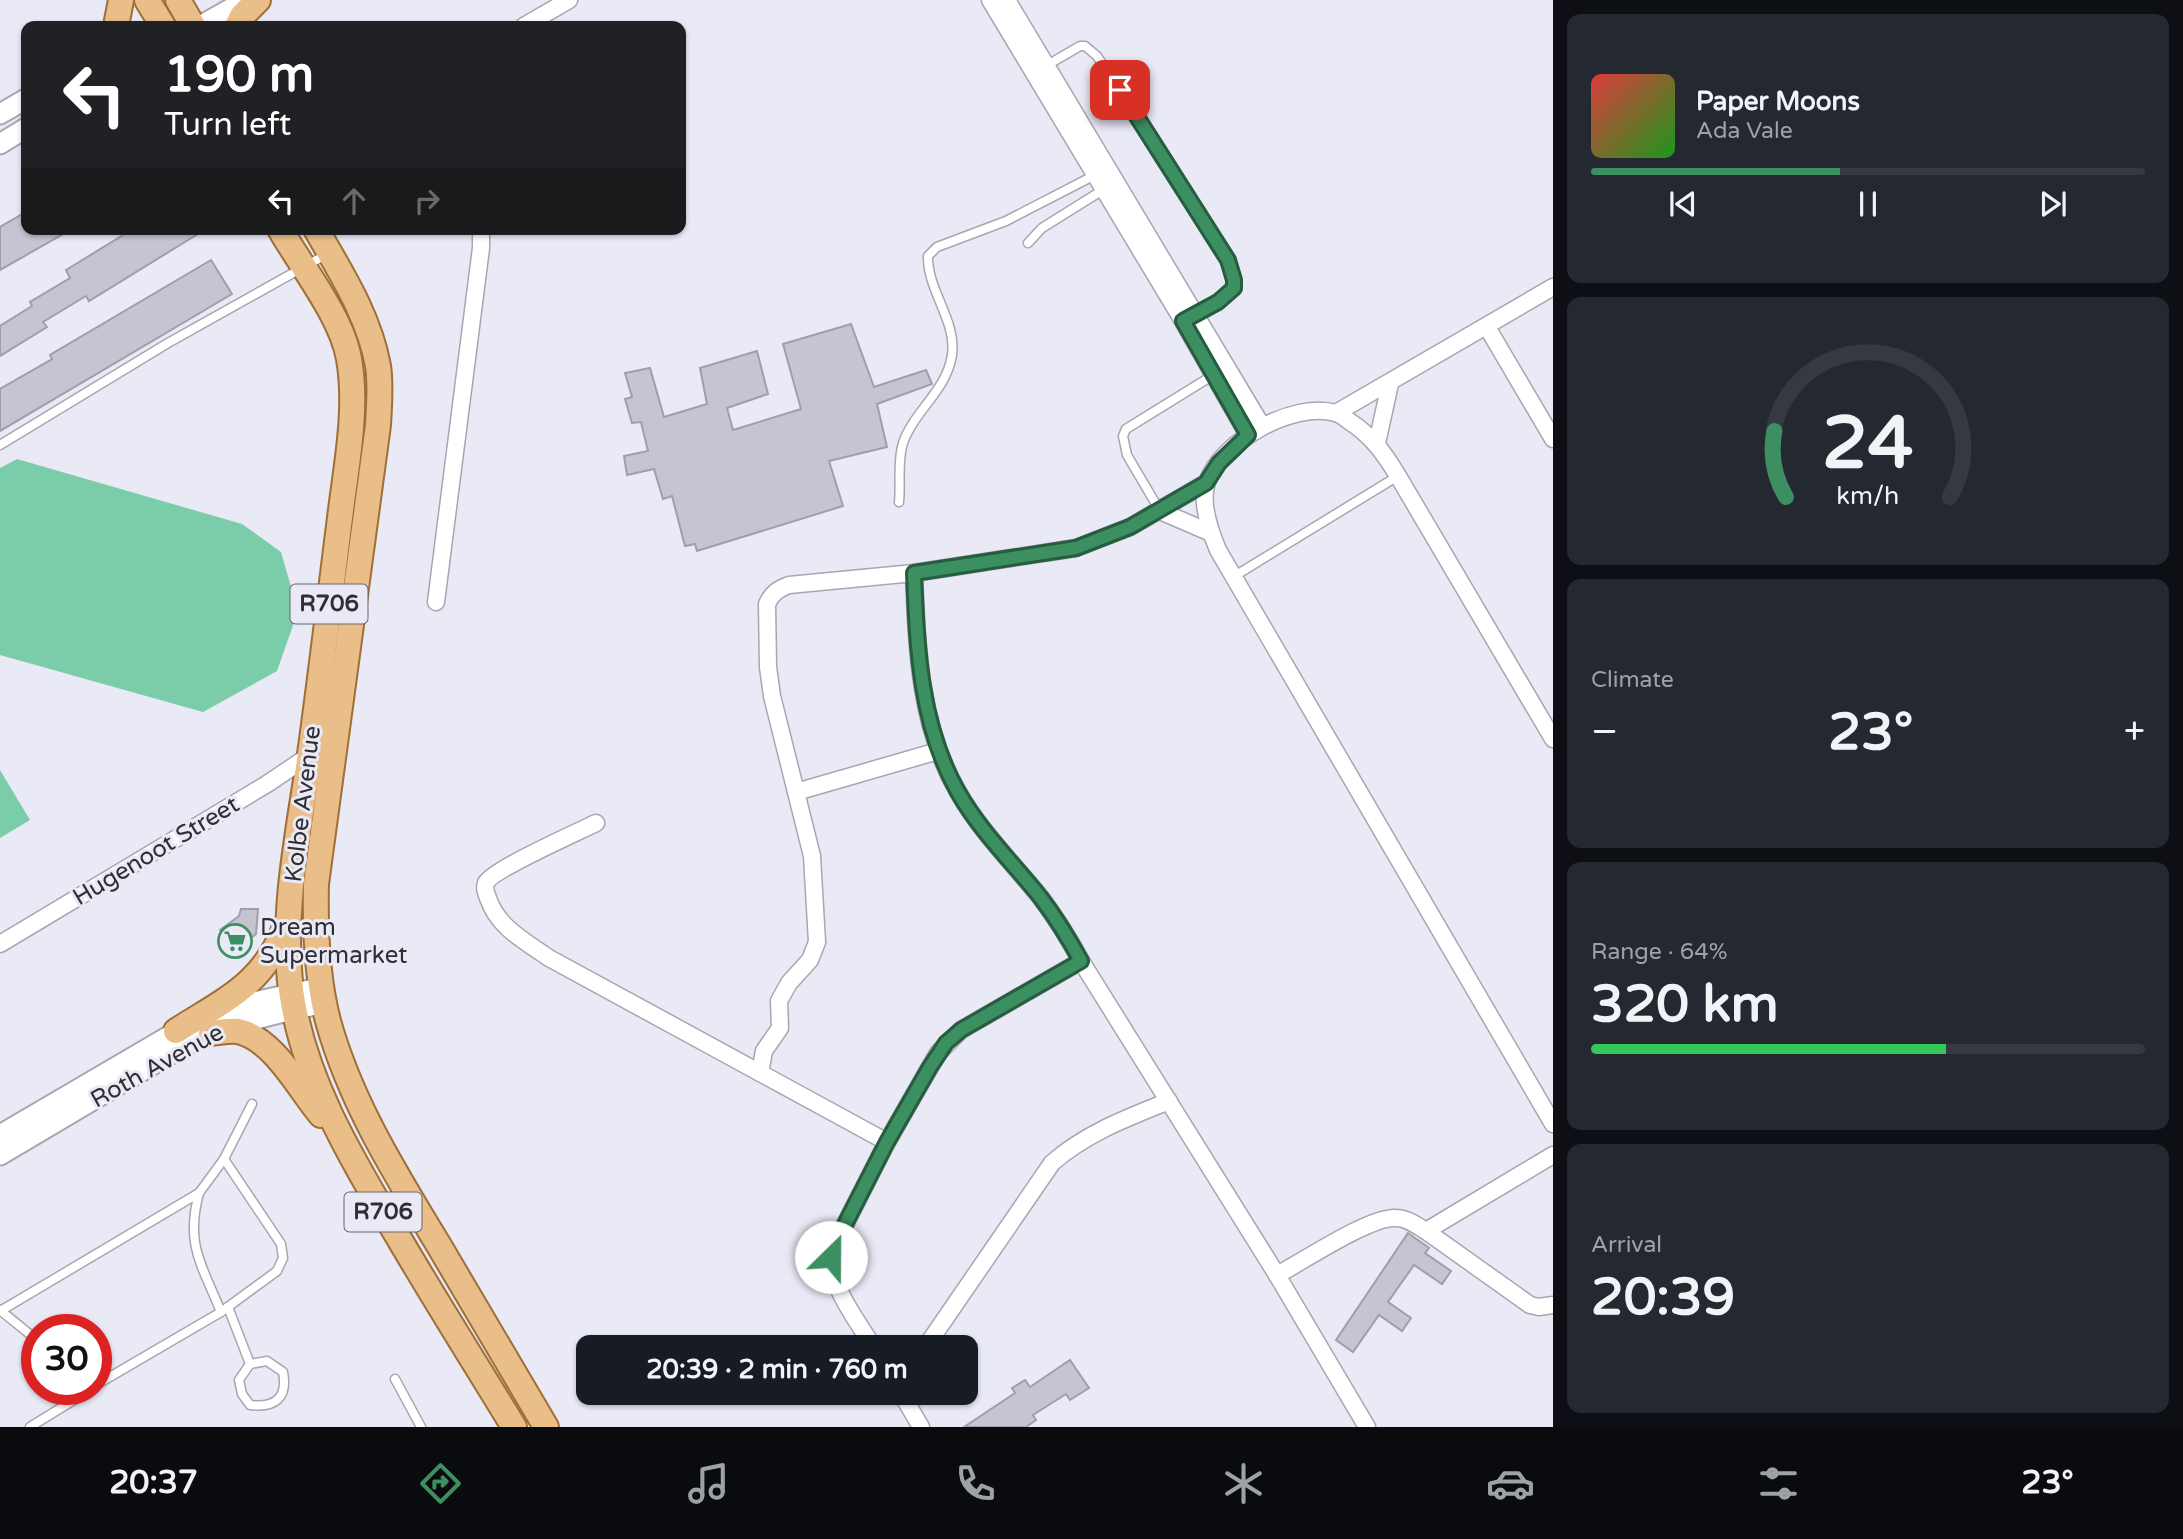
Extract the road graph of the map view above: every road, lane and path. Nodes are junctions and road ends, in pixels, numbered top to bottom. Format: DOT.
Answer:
graph roads {
  1 [pos="121,0"];
  2 [pos="246,0"];
  3 [pos="258,0"];
  4 [pos="569,0"];
  5 [pos="990,0"];
  6 [pos="1007,0"];
  7 [pos="187,8"];
  8 [pos="155,18"];
  9 [pos="117,21"];
  10 [pos="209,21"];
  11 [pos="240,21"];
  12 [pos="533,21"];
  13 [pos="1040,70"];
  14 [pos="21,102"];
  15 [pos="0,114"];
  16 [pos="21,131"];
  17 [pos="0,144"];
  18 [pos="1105,179"];
  19 [pos="283,235"];
  20 [pos="319,235"];
  21 [pos="481,235"];
  22 [pos="1028,243"];
  23 [pos="329,252"];
  24 [pos="303,269"];
  25 [pos="1553,287"];
  26 [pos="1190,318"];
  27 [pos="1487,327"];
  28 [pos="1220,371"];
  29 [pos="1390,384"];
  30 [pos="1336,413"];
  31 [pos="1255,430"];
  32 [pos="1553,439"];
  33 [pos="1377,443"];
  34 [pos="0,445"];
  35 [pos="1398,476"];
  36 [pos="1206,483"];
  37 [pos="899,502"];
  38 [pos="1160,511"];
  39 [pos="1211,533"];
  40 [pos="914,573"];
  41 [pos="1232,577"];
  42 [pos="436,602"];
  43 [pos="1553,739"];
  44 [pos="938,751"];
  45 [pos="310,755"];
  46 [pos="796,792"];
  47 [pos="596,823"];
  48 [pos="290,915"];
  49 [pos="0,944"];
  50 [pos="1081,961"];
  51 [pos="324,995"];
  52 [pos="293,1001"];
  53 [pos="176,1031"];
  54 [pos="211,1033"];
  55 [pos="761,1073"];
  56 [pos="1169,1101"];
  57 [pos="252,1104"];
  58 [pos="1553,1124"];
  59 [pos="0,1135"];
  60 [pos="340,1137"];
  61 [pos="887,1142"];
  62 [pos="0,1155"];
  63 [pos="1553,1155"];
  64 [pos="224,1159"];
  65 [pos="199,1193"];
  66 [pos="1426,1231"];
  67 [pos="1277,1275"];
  68 [pos="1553,1305"];
  69 [pos="225,1309"];
  70 [pos="1,1310"];
  71 [pos="21,1327"];
  72 [pos="866,1335"];
  73 [pos="934,1335"];
  74 [pos="250,1364"];
  75 [pos="112,1376"];
  76 [pos="396,1379"];
  77 [pos="65,1405"];
  78 [pos="908,1405"];
  79 [pos="30,1427"];
  80 [pos="421,1427"];
  81 [pos="514,1427"];
  82 [pos="546,1427"];
  83 [pos="921,1427"];
  84 [pos="1367,1427"];
  1 -- 9 [label="main road"];
  2 -- 10 [label="street"];
  3 -- 11 [label="main road"];
  4 -- 12 [label="street"];
  5 -- 13 [label="street"];
  6 -- 13 [label="street"];
  7 -- 8 [label="street"];
  13 -- 18 [label="street"];
  13 -- 26 [label="lane"];
  14 -- 15 [label="street"];
  16 -- 17 [label="street"];
  18 -- 22 [label="lane"];
  18 -- 26 [label="street"];
  18 -- 37 [label="lane"];
  19 -- 24 [label="main road, Kolbe Avenue / R706"];
  20 -- 23 [label="main road, Kolbe Avenue / R706"];
  21 -- 42 [label="street"];
  23 -- 24 [label="lane"];
  23 -- 51 [label="main road, Kolbe Avenue / R706"];
  24 -- 34 [label="lane"];
  24 -- 45 [label="main road, Kolbe Avenue / R706"];
  25 -- 27 [label="street"];
  26 -- 28 [label="street"];
  27 -- 29 [label="street"];
  27 -- 32 [label="street"];
  28 -- 31 [label="street"];
  28 -- 38 [label="lane"];
  29 -- 30 [label="street"];
  29 -- 33 [label="street"];
  30 -- 31 [label="street"];
  30 -- 33 [label="street"];
  31 -- 36 [label="street"];
  33 -- 35 [label="street"];
  35 -- 41 [label="lane"];
  35 -- 43 [label="street"];
  36 -- 38 [label="street"];
  36 -- 39 [label="street"];
  38 -- 39 [label="street"];
  38 -- 40 [label="street"];
  39 -- 41 [label="street"];
  40 -- 44 [label="street"];
  40 -- 46 [label="street"];
  41 -- 58 [label="street"];
  44 -- 46 [label="street"];
  44 -- 50 [label="street"];
  45 -- 48 [label="main road, Kolbe Avenue / R706"];
  45 -- 49 [label="street, Hugenoot Street"];
  46 -- 55 [label="street"];
  47 -- 55 [label="street"];
  48 -- 52 [label="main road, Kolbe Avenue / R706"];
  48 -- 53 [label="main road"];
  50 -- 56 [label="street"];
  50 -- 61 [label="street"];
  51 -- 52 [label="street, Roth Avenue"];
  51 -- 82 [label="main road, Kolbe Avenue / R706"];
  52 -- 53 [label="street, Roth Avenue"];
  52 -- 54 [label="street, Roth Avenue"];
  52 -- 60 [label="main road, Kolbe Avenue / R706"];
  53 -- 59 [label="street, Roth Avenue"];
  54 -- 60 [label="main road"];
  54 -- 62 [label="street, Roth Avenue"];
  55 -- 61 [label="street"];
  56 -- 67 [label="street"];
  56 -- 73 [label="street"];
  57 -- 64 [label="lane"];
  60 -- 81 [label="main road, Kolbe Avenue / R706"];
  61 -- 72 [label="street"];
  63 -- 66 [label="street"];
  64 -- 65 [label="lane"];
  64 -- 69 [label="lane"];
  65 -- 69 [label="lane"];
  65 -- 70 [label="lane"];
  66 -- 67 [label="street"];
  66 -- 68 [label="street"];
  67 -- 84 [label="street"];
  69 -- 74 [label="lane"];
  69 -- 75 [label="lane"];
  70 -- 71 [label="lane"];
  74 -- 74 [label="lane"];
  76 -- 80 [label="lane"];
  77 -- 79 [label="lane"];
  78 -- 83 [label="street"];
}
